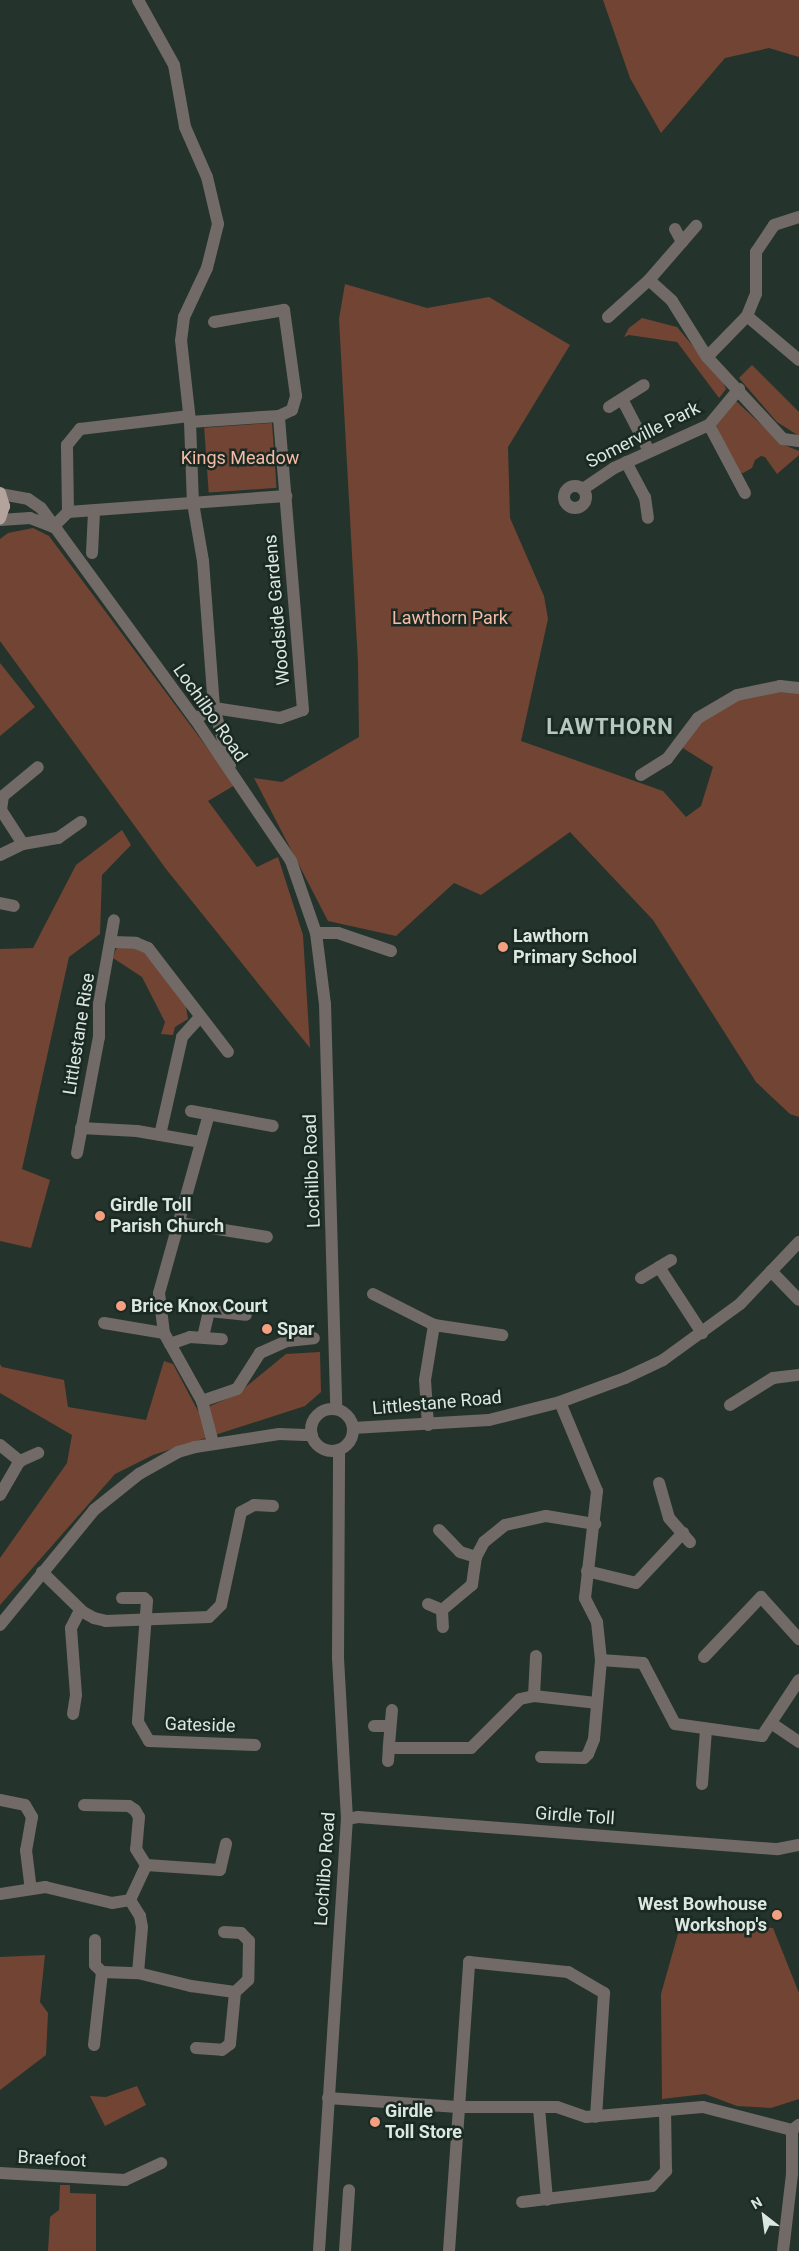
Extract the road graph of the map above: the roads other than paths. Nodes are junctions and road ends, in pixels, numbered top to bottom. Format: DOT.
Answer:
graph roads {
  1 [pos="138,0"];
  2 [pos="799,217"];
  3 [pos="696,226"];
  4 [pos="675,229"];
  5 [pos="682,242"];
  6 [pos="649,280"];
  7 [pos="611,297"];
  8 [pos="625,301"];
  9 [pos="746,316"];
  10 [pos="608,317"];
  11 [pos="214,322"];
  12 [pos="707,357"];
  13 [pos="799,360"];
  14 [pos="644,385"];
  15 [pos="739,389"];
  16 [pos="622,400"];
  17 [pos="609,407"];
  18 [pos="280,416"];
  19 [pos="190,419"];
  20 [pos="709,425"];
  21 [pos="799,441"];
  22 [pos="649,451"];
  23 [pos="626,462"];
  24 [pos="583,489"];
  25 [pos="0,493"];
  26 [pos="745,493"];
  27 [pos="286,496"];
  28 [pos="193,503"];
  29 [pos="68,512"];
  30 [pos="94,512"];
  31 [pos="648,518"];
  32 [pos="0,519"];
  33 [pos="53,527"];
  34 [pos="92,553"];
  35 [pos="799,688"];
  36 [pos="214,708"];
  37 [pos="195,719"];
  38 [pos="38,767"];
  39 [pos="641,775"];
  40 [pos="234,777"];
  41 [pos="81,822"];
  42 [pos="23,844"];
  43 [pos="0,855"];
  44 [pos="0,903"];
  45 [pos="14,906"];
  46 [pos="114,920"];
  47 [pos="316,933"];
  48 [pos="112,942"];
  49 [pos="391,951"];
  50 [pos="200,1017"];
  51 [pos="228,1052"];
  52 [pos="191,1111"];
  53 [pos="208,1114"];
  54 [pos="273,1126"];
  55 [pos="82,1128"];
  56 [pos="160,1135"];
  57 [pos="201,1142"];
  58 [pos="77,1153"];
  59 [pos="180,1223"];
  60 [pos="267,1237"];
  61 [pos="799,1242"];
  62 [pos="671,1260"];
  63 [pos="659,1268"];
  64 [pos="771,1271"];
  65 [pos="641,1278"];
  66 [pos="373,1294"];
  67 [pos="799,1300"];
  68 [pos="246,1315"];
  69 [pos="104,1323"];
  70 [pos="434,1325"];
  71 [pos="702,1332"];
  72 [pos="502,1335"];
  73 [pos="203,1337"];
  74 [pos="167,1338"];
  75 [pos="314,1338"];
  76 [pos="222,1339"];
  77 [pos="799,1375"];
  78 [pos="202,1401"];
  79 [pos="560,1402"];
  80 [pos="730,1405"];
  81 [pos="336,1409"];
  82 [pos="428,1424"];
  83 [pos="353,1428"];
  84 [pos="312,1429"];
  85 [pos="213,1443"];
  86 [pos="0,1445"];
  87 [pos="333,1450"];
  88 [pos="38,1453"];
  89 [pos="20,1461"];
  90 [pos="658,1483"];
  91 [pos="0,1494"];
  92 [pos="273,1506"];
  93 [pos="595,1524"];
  94 [pos="439,1530"];
  95 [pos="476,1557"];
  96 [pos="587,1571"];
  97 [pos="42,1572"];
  98 [pos="122,1598"];
  99 [pos="428,1604"];
  100 [pos="80,1610"];
  101 [pos="442,1610"];
  102 [pos="146,1619"];
  103 [pos="0,1625"];
  104 [pos="443,1627"];
  105 [pos="798,1638"];
  106 [pos="536,1656"];
  107 [pos="704,1657"];
  108 [pos="601,1660"];
  109 [pos="799,1680"];
  110 [pos="534,1696"];
  111 [pos="596,1703"];
  112 [pos="392,1710"];
  113 [pos="73,1714"];
  114 [pos="771,1723"];
  115 [pos="374,1726"];
  116 [pos="390,1726"];
  117 [pos="706,1728"];
  118 [pos="799,1742"];
  119 [pos="255,1745"];
  120 [pos="541,1757"];
  121 [pos="702,1784"];
  122 [pos="0,1800"];
  123 [pos="84,1805"];
  124 [pos="347,1819"];
  125 [pos="226,1844"];
  126 [pos="799,1846"];
  127 [pos="146,1865"];
  128 [pos="31,1888"];
  129 [pos="0,1894"];
  130 [pos="130,1900"];
  131 [pos="224,1932"];
  132 [pos="95,1940"];
  133 [pos="102,1972"];
  134 [pos="138,1973"];
  135 [pos="235,1992"];
  136 [pos="94,2045"];
  137 [pos="196,2048"];
  138 [pos="328,2098"];
  139 [pos="458,2107"];
  140 [pos="539,2108"];
  141 [pos="665,2110"];
  142 [pos="596,2117"];
  143 [pos="795,2127"];
  144 [pos="161,2163"];
  145 [pos="0,2173"];
  146 [pos="795,2174"];
  147 [pos="349,2190"];
  148 [pos="547,2200"];
  149 [pos="522,2202"];
  150 [pos="319,2251"];
  151 [pos="345,2251"];
  152 [pos="449,2251"];
  153 [pos="783,2251"];
  1 -- 19 [label="street"];
  2 -- 9 [label="street"];
  3 -- 5 [label="street"];
  4 -- 5 [label="street"];
  5 -- 6 [label="street"];
  6 -- 8 [label="street"];
  6 -- 12 [label="street"];
  7 -- 8 [label="street"];
  8 -- 10 [label="street"];
  9 -- 12 [label="street"];
  9 -- 13 [label="street"];
  11 -- 18 [label="street"];
  12 -- 15 [label="street"];
  14 -- 16 [label="street"];
  15 -- 20 [label="street, Somerville Park"];
  15 -- 21 [label="street"];
  16 -- 17 [label="street"];
  16 -- 22 [label="street"];
  18 -- 19 [label="street"];
  18 -- 27 [label="street, Woodside Gardens"];
  19 -- 28 [label="street"];
  19 -- 29 [label="street"];
  20 -- 22 [label="street, Somerville Park"];
  20 -- 26 [label="street"];
  22 -- 23 [label="street, Somerville Park"];
  23 -- 24 [label="street, Somerville Park"];
  23 -- 31 [label="street"];
  25 -- 32 [label="main road"];
  25 -- 33 [label="street, Lochilbo Road"];
  27 -- 28 [label="street"];
  27 -- 36 [label="street, Woodside Gardens"];
  28 -- 30 [label="street"];
  28 -- 36 [label="street"];
  29 -- 30 [label="street"];
  29 -- 33 [label="street"];
  30 -- 34 [label="street"];
  32 -- 33 [label="street"];
  33 -- 37 [label="street, Lochilbo Road"];
  35 -- 39 [label="street"];
  36 -- 37 [label="street"];
  36 -- 40 [label="street"];
  37 -- 40 [label="street, Lochilbo Road"];
  38 -- 42 [label="street"];
  40 -- 47 [label="street, Lochilbo Road"];
  41 -- 42 [label="street"];
  42 -- 43 [label="street"];
  44 -- 45 [label="street"];
  46 -- 48 [label="street, Littlestane Rise"];
  47 -- 49 [label="street"];
  47 -- 81 [label="street, Lochilbo Road"];
  48 -- 50 [label="street"];
  48 -- 55 [label="street, Littlestane Rise"];
  50 -- 51 [label="street"];
  50 -- 56 [label="street"];
  52 -- 53 [label="street"];
  53 -- 54 [label="street"];
  53 -- 57 [label="street"];
  55 -- 56 [label="street"];
  55 -- 58 [label="street, Littlestane Rise"];
  56 -- 57 [label="street"];
  57 -- 59 [label="street"];
  59 -- 60 [label="street"];
  59 -- 74 [label="street"];
  61 -- 64 [label="street, Littlestane Road"];
  62 -- 63 [label="street"];
  63 -- 65 [label="street"];
  63 -- 71 [label="street"];
  64 -- 67 [label="street"];
  64 -- 71 [label="street, Littlestane Road"];
  66 -- 70 [label="street"];
  68 -- 73 [label="street"];
  69 -- 74 [label="street"];
  70 -- 72 [label="street"];
  70 -- 82 [label="street"];
  71 -- 79 [label="street, Littlestane Road"];
  73 -- 74 [label="street"];
  73 -- 76 [label="street"];
  74 -- 78 [label="street"];
  75 -- 78 [label="street"];
  77 -- 80 [label="street"];
  78 -- 85 [label="street"];
  79 -- 82 [label="street, Littlestane Road"];
  79 -- 93 [label="street"];
  81 -- 83 [label="street"];
  81 -- 84 [label="street"];
  82 -- 83 [label="street, Littlestane Road"];
  83 -- 87 [label="street"];
  84 -- 85 [label="street"];
  84 -- 87 [label="street"];
  85 -- 97 [label="street"];
  86 -- 89 [label="street"];
  87 -- 124 [label="street, Lochlibo Road"];
  88 -- 89 [label="street"];
  89 -- 91 [label="street"];
  90 -- 96 [label="street"];
  92 -- 102 [label="street"];
  93 -- 95 [label="street"];
  93 -- 96 [label="street"];
  94 -- 95 [label="street"];
  95 -- 101 [label="street"];
  96 -- 108 [label="street"];
  97 -- 100 [label="street"];
  97 -- 103 [label="street"];
  98 -- 102 [label="street"];
  99 -- 101 [label="street"];
  100 -- 102 [label="street"];
  100 -- 113 [label="street"];
  101 -- 104 [label="street"];
  102 -- 119 [label="street, Gateside"];
  105 -- 107 [label="street"];
  106 -- 110 [label="street"];
  108 -- 111 [label="street"];
  108 -- 117 [label="street"];
  109 -- 114 [label="street"];
  110 -- 111 [label="street"];
  110 -- 116 [label="street"];
  111 -- 120 [label="street"];
  112 -- 116 [label="street"];
  114 -- 117 [label="street"];
  114 -- 118 [label="street"];
  115 -- 116 [label="street"];
  117 -- 121 [label="street"];
  122 -- 128 [label="street"];
  123 -- 127 [label="street"];
  124 -- 126 [label="street, Girdle Toll"];
  124 -- 138 [label="street, Lochlibo Road"];
  125 -- 127 [label="street"];
  127 -- 130 [label="street"];
  128 -- 129 [label="street"];
  128 -- 130 [label="street"];
  130 -- 134 [label="street"];
  131 -- 135 [label="street"];
  132 -- 133 [label="street"];
  133 -- 134 [label="street"];
  133 -- 136 [label="street"];
  134 -- 135 [label="street"];
  135 -- 137 [label="street"];
  138 -- 139 [label="street"];
  138 -- 150 [label="street, Lochlibo Road"];
  139 -- 140 [label="street"];
  139 -- 142 [label="street"];
  139 -- 152 [label="street"];
  140 -- 142 [label="street"];
  140 -- 148 [label="street"];
  141 -- 142 [label="street"];
  141 -- 143 [label="street"];
  141 -- 148 [label="street"];
  143 -- 146 [label="street"];
  144 -- 145 [label="street, Braefoot"];
  146 -- 153 [label="street"];
  147 -- 151 [label="street"];
  148 -- 149 [label="street"];
}
